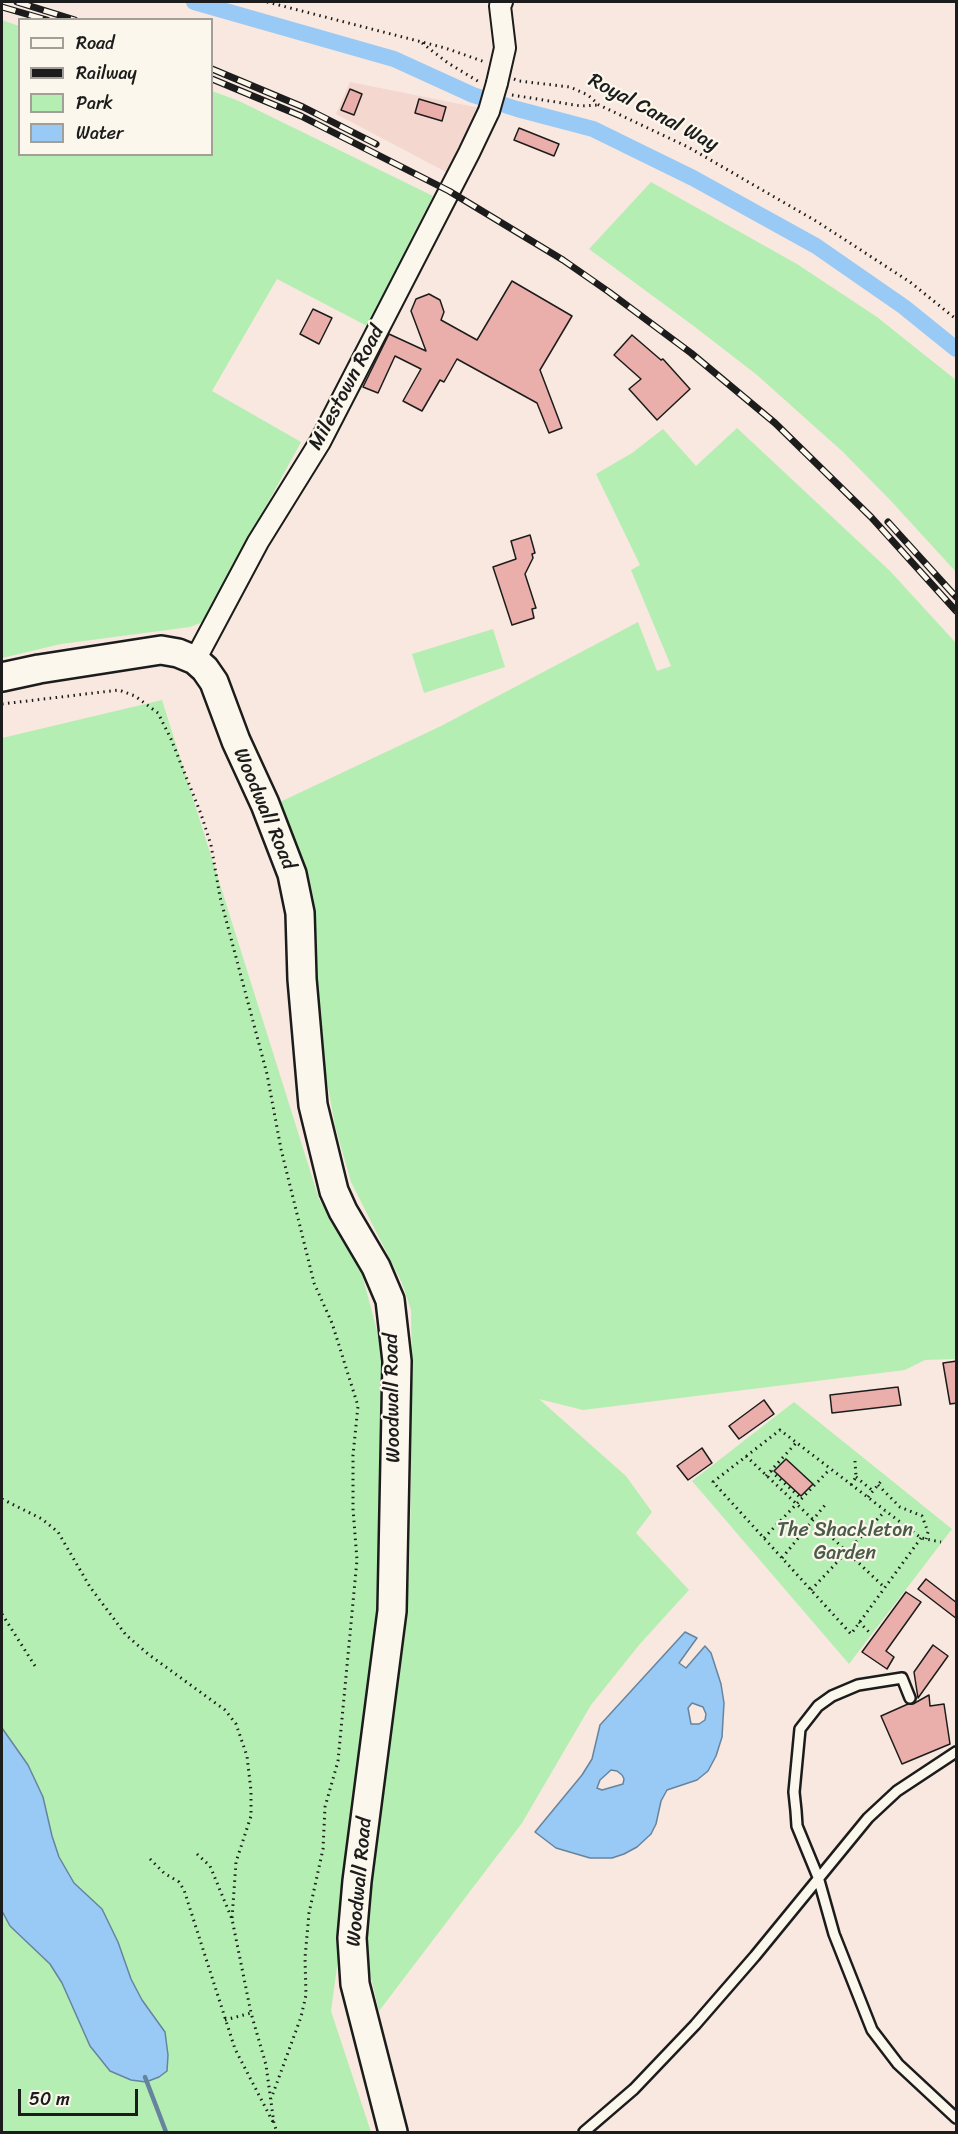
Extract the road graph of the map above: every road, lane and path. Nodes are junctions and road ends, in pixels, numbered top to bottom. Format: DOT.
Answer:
graph roads {
  1 [pos="267,2"];
  2 [pos="499,3"];
  3 [pos="499,77"];
  4 [pos="957,319"];
  5 [pos="195,660"];
  6 [pos="2,677"];
  7 [pos="2,704"];
  8 [pos="796,1443"];
  9 [pos="746,1456"];
  10 [pos="855,1461"];
  11 [pos="830,1469"];
  12 [pos="771,1471"];
  13 [pos="766,1476"];
  14 [pos="856,1477"];
  15 [pos="882,1480"];
  16 [pos="851,1485"];
  17 [pos="878,1485"];
  18 [pos="873,1491"];
  19 [pos="868,1498"];
  20 [pos="2,1499"];
  21 [pos="802,1499"];
  22 [pos="797,1504"];
  23 [pos="825,1505"];
  24 [pos="885,1511"];
  25 [pos="813,1519"];
  26 [pos="764,1538"];
  27 [pos="921,1538"];
  28 [pos="926,1539"];
  29 [pos="941,1542"];
  30 [pos="847,1551"];
  31 [pos="782,1558"];
  32 [pos="885,1587"];
  33 [pos="811,1590"];
  34 [pos="2,1614"];
  35 [pos="859,1623"];
  36 [pos="869,1632"];
  37 [pos="35,1666"];
  38 [pos="910,1698"];
  39 [pos="957,1752"];
  40 [pos="197,1854"];
  41 [pos="150,1859"];
  42 [pos="818,1877"];
  43 [pos="232,1919"];
  44 [pos="251,2013"];
  45 [pos="225,2020"];
  46 [pos="271,2099"];
  47 [pos="957,2118"];
  48 [pos="274,2124"];
  49 [pos="277,2133"];
  50 [pos="393,2133"];
  51 [pos="584,2133"];
  1 -- 3 [label="path, Royal Canal Way"];
  2 -- 3 [label="street, Milestown Road"];
  3 -- 4 [label="path, Royal Canal Way"];
  3 -- 5 [label="street, Milestown Road, bridge"];
  5 -- 6 [label="main road"];
  5 -- 50 [label="main road, Woodwall Road"];
  7 -- 46 [label="path"];
  8 -- 9 [label="path"];
  8 -- 11 [label="path"];
  8 -- 12 [label="path"];
  9 -- 13 [label="path"];
  9 -- 26 [label="path"];
  10 -- 14 [label="path"];
  11 -- 16 [label="path"];
  11 -- 21 [label="path"];
  12 -- 13 [label="path"];
  12 -- 21 [label="path"];
  13 -- 22 [label="path"];
  14 -- 16 [label="path"];
  14 -- 18 [label="path"];
  15 -- 17 [label="path"];
  16 -- 19 [label="path"];
  17 -- 18 [label="path"];
  17 -- 28 [label="path"];
  18 -- 19 [label="path"];
  19 -- 24 [label="path"];
  20 -- 43 [label="path"];
  21 -- 22 [label="path"];
  22 -- 25 [label="path"];
  22 -- 26 [label="path"];
  23 -- 25 [label="path"];
  24 -- 27 [label="path"];
  24 -- 30 [label="path"];
  25 -- 30 [label="path"];
  25 -- 31 [label="path"];
  26 -- 31 [label="path"];
  27 -- 28 [label="path"];
  27 -- 32 [label="path"];
  28 -- 29 [label="path"];
  30 -- 32 [label="path"];
  30 -- 33 [label="path"];
  31 -- 33 [label="path"];
  32 -- 35 [label="path"];
  33 -- 35 [label="path"];
  34 -- 37 [label="path"];
  35 -- 36 [label="path"];
  38 -- 42 [label="lane"];
  39 -- 42 [label="lane"];
  40 -- 43 [label="path"];
  41 -- 45 [label="path"];
  42 -- 47 [label="lane"];
  42 -- 51 [label="lane"];
  43 -- 44 [label="path"];
  44 -- 45 [label="path"];
  44 -- 46 [label="path"];
  45 -- 48 [label="path"];
  46 -- 48 [label="path"];
  48 -- 49 [label="path"];
}
